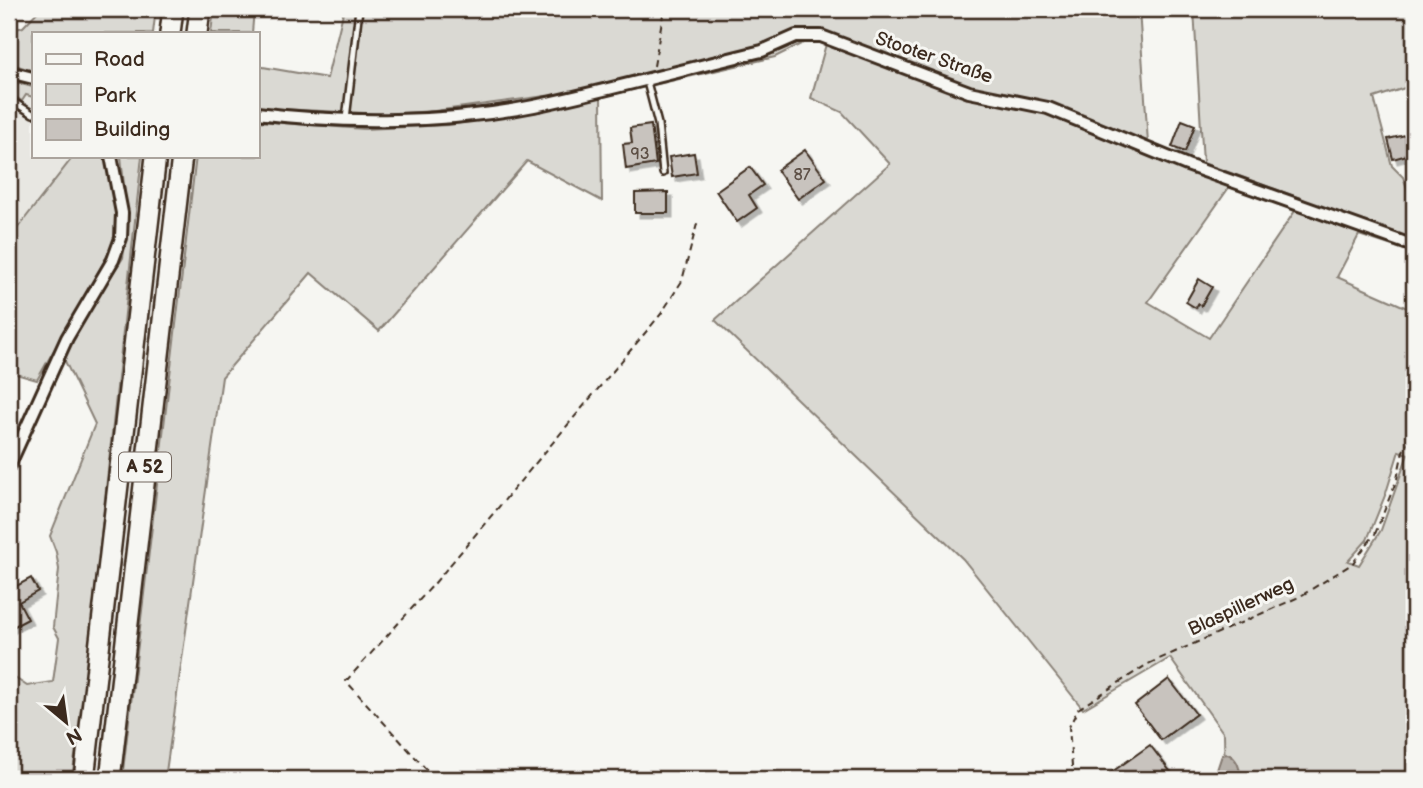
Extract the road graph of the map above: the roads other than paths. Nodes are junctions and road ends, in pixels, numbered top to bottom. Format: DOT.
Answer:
graph roads {
  1 [pos="173,9"];
  2 [pos="200,9"];
  3 [pos="359,9"];
  4 [pos="170,32"];
  5 [pos="197,32"];
  6 [pos="9,72"];
  7 [pos="32,78"];
  8 [pos="649,78"];
  9 [pos="9,99"];
  10 [pos="32,113"];
  11 [pos="259,113"];
  12 [pos="346,119"];
  13 [pos="111,158"];
  14 [pos="156,158"];
  15 [pos="182,158"];
  16 [pos="663,173"];
  17 [pos="1414,247"];
  18 [pos="9,466"];
  19 [pos="84,779"];
  20 [pos="110,779"];
  1 -- 4 [label="highway"];
  2 -- 5 [label="highway"];
  3 -- 12 [label="lane"];
  6 -- 7 [label="street"];
  8 -- 12 [label="street, Stooter Straße"];
  8 -- 16 [label="lane"];
  8 -- 17 [label="street, Stooter Straße"];
  9 -- 10 [label="lane"];
  11 -- 12 [label="street, Stooter Straße"];
  13 -- 18 [label="street"];
  14 -- 19 [label="highway, A 52"];
  15 -- 20 [label="highway, A 52"];
}
